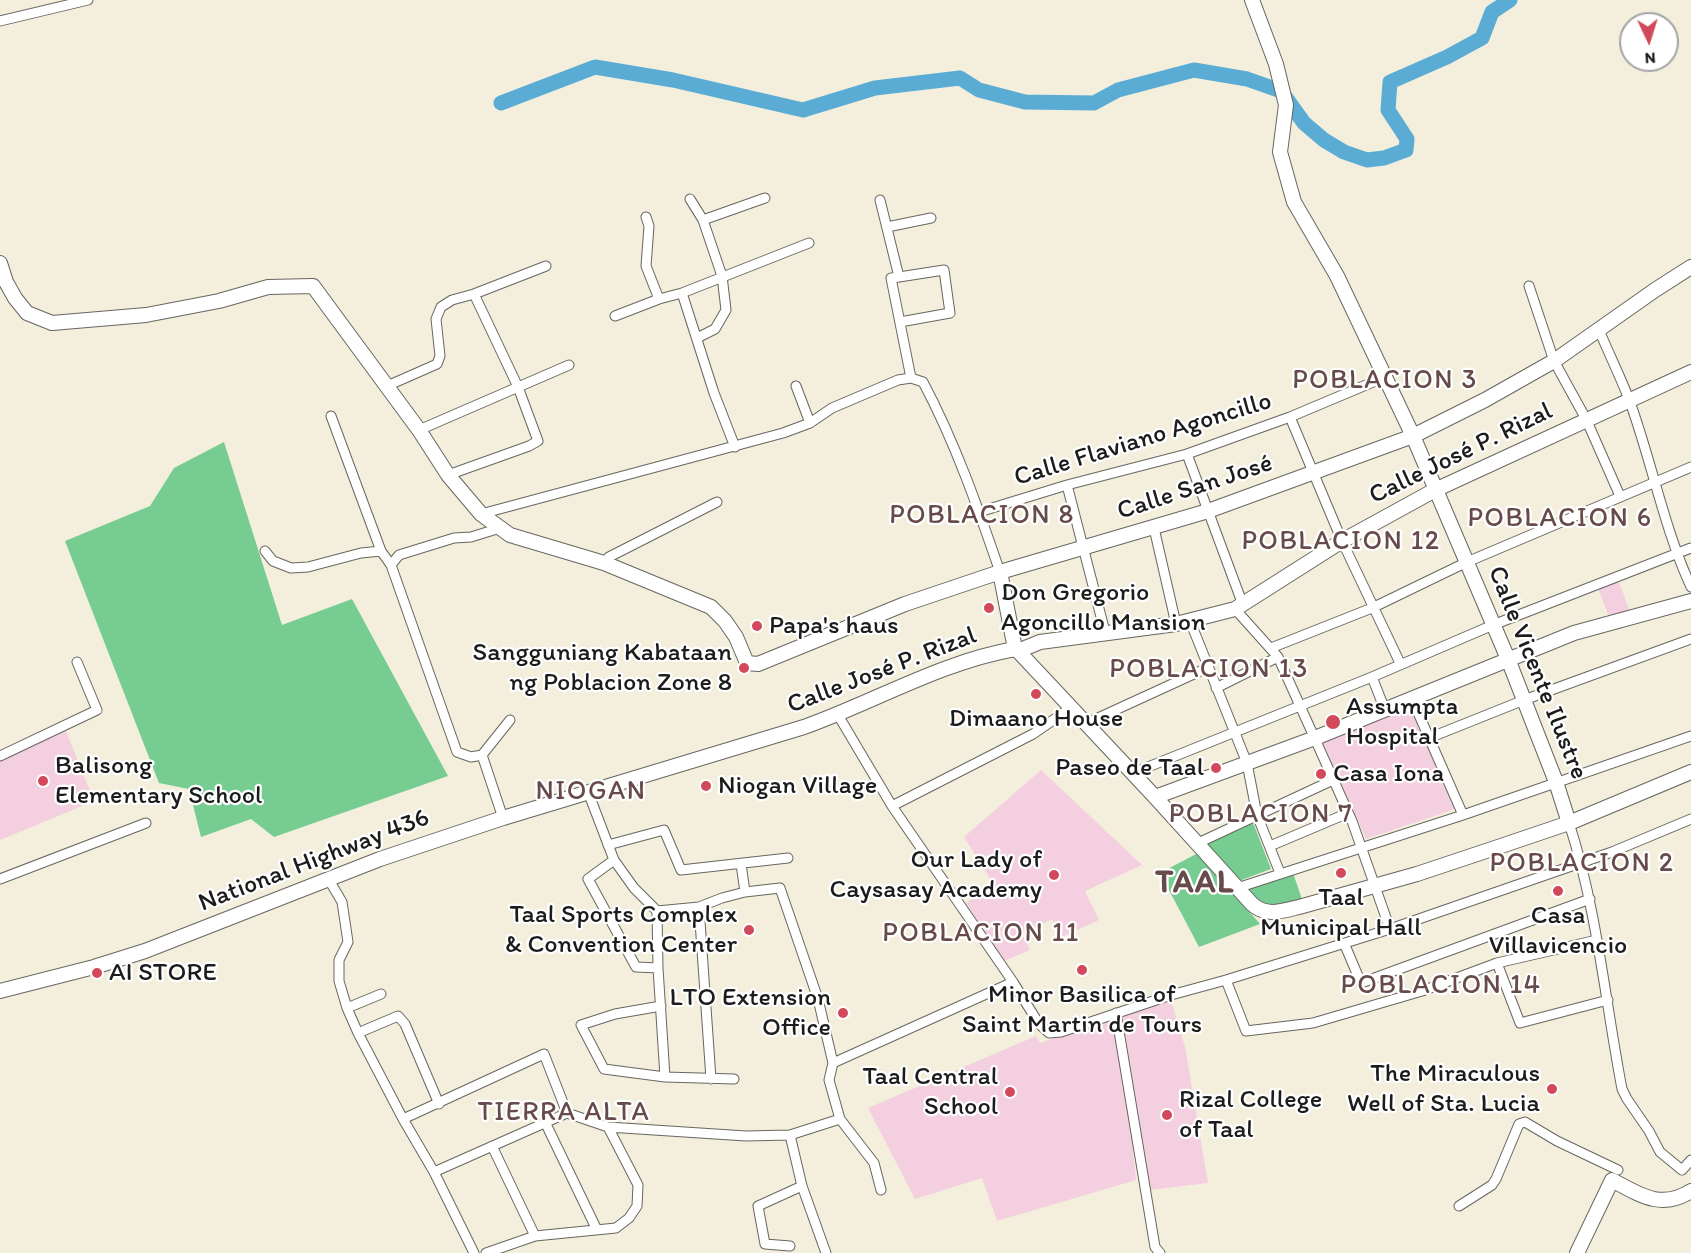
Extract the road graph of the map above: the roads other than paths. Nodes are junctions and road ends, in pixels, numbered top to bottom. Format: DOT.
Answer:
graph roads {
  1 [pos="88,0"];
  2 [pos="1252,0"];
  3 [pos="0,21"];
  4 [pos="765,198"];
  5 [pos="690,199"];
  6 [pos="880,201"];
  7 [pos="646,217"];
  8 [pos="931,218"];
  9 [pos="703,220"];
  10 [pos="887,227"];
  11 [pos="808,243"];
  12 [pos="0,263"];
  13 [pos="546,266"];
  14 [pos="1691,267"];
  15 [pos="722,276"];
  16 [pos="899,277"];
  17 [pos="1529,286"];
  18 [pos="682,293"];
  19 [pos="474,294"];
  20 [pos="659,299"];
  21 [pos="615,316"];
  22 [pos="900,322"];
  23 [pos="1599,330"];
  24 [pos="697,338"];
  25 [pos="1554,361"];
  26 [pos="569,365"];
  27 [pos="1691,372"];
  28 [pos="1385,377"];
  29 [pos="911,378"];
  30 [pos="387,386"];
  31 [pos="796,386"];
  32 [pos="518,387"];
  33 [pos="1629,400"];
  34 [pos="331,416"];
  35 [pos="1290,417"];
  36 [pos="1586,419"];
  37 [pos="810,423"];
  38 [pos="419,430"];
  39 [pos="1413,436"];
  40 [pos="735,447"];
  41 [pos="1187,454"];
  42 [pos="1691,467"];
  43 [pos="1315,473"];
  44 [pos="448,475"];
  45 [pos="1655,480"];
  46 [pos="1067,485"];
  47 [pos="1435,490"];
  48 [pos="1620,496"];
  49 [pos="717,502"];
  50 [pos="1208,511"];
  51 [pos="979,512"];
  52 [pos="481,514"];
  53 [pos="500,528"];
  54 [pos="1154,528"];
  55 [pos="1342,541"];
  56 [pos="1082,548"];
  57 [pos="1691,548"];
  58 [pos="265,551"];
  59 [pos="381,551"];
  60 [pos="1676,553"];
  61 [pos="1467,562"];
  62 [pos="603,563"];
  63 [pos="391,565"];
  64 [pos="1000,572"];
  65 [pos="1691,587"];
  66 [pos="1691,601"];
  67 [pos="1239,607"];
  68 [pos="1372,608"];
  69 [pos="1190,621"];
  70 [pos="1176,624"];
  71 [pos="1493,625"];
  72 [pos="1105,633"];
  73 [pos="1691,639"];
  74 [pos="1271,648"];
  75 [pos="1017,650"];
  76 [pos="1278,657"];
  77 [pos="1508,660"];
  78 [pos="77,662"];
  79 [pos="1400,663"];
  80 [pos="1207,668"];
  81 [pos="1372,676"];
  82 [pos="1216,688"];
  83 [pos="1412,699"];
  84 [pos="1524,700"];
  85 [pos="1300,705"];
  86 [pos="1072,707"];
  87 [pos="1385,710"];
  88 [pos="838,715"];
  89 [pos="510,720"];
  90 [pos="1087,723"];
  91 [pos="1233,732"];
  92 [pos="1691,736"];
  93 [pos="1315,738"];
  94 [pos="1429,738"];
  95 [pos="482,755"];
  96 [pos="0,756"];
  97 [pos="1246,763"];
  98 [pos="1133,772"];
  99 [pos="1691,772"];
  100 [pos="644,774"];
  101 [pos="1333,780"];
  102 [pos="1556,782"];
  103 [pos="588,792"];
  104 [pos="1155,796"];
  105 [pos="892,806"];
  106 [pos="1348,813"];
  107 [pos="1257,815"];
  108 [pos="1463,815"];
  109 [pos="502,818"];
  110 [pos="1691,819"];
  111 [pos="1569,822"];
  112 [pos="146,824"];
  113 [pos="1196,844"];
  114 [pos="608,845"];
  115 [pos="1270,846"];
  116 [pos="1362,847"];
  117 [pos="788,858"];
  118 [pos="614,860"];
  119 [pos="1582,862"];
  120 [pos="741,864"];
  121 [pos="1280,873"];
  122 [pos="0,879"];
  123 [pos="329,879"];
  124 [pos="1376,885"];
  125 [pos="1237,888"];
  126 [pos="745,892"];
  127 [pos="1590,898"];
  128 [pos="699,907"];
  129 [pos="657,911"];
  130 [pos="1390,929"];
  131 [pos="1597,940"];
  132 [pos="1344,943"];
  133 [pos="1497,963"];
  134 [pos="658,968"];
  135 [pos="1226,980"];
  136 [pos="1013,982"];
  137 [pos="0,991"];
  138 [pos="381,994"];
  139 [pos="1608,1000"];
  140 [pos="661,1006"];
  141 [pos="347,1008"];
  142 [pos="1116,1013"];
  143 [pos="358,1033"];
  144 [pos="833,1063"];
  145 [pos="665,1077"];
  146 [pos="711,1079"];
  147 [pos="734,1079"];
  148 [pos="439,1104"];
  149 [pos="567,1113"];
  150 [pos="404,1119"];
  151 [pos="840,1119"];
  152 [pos="545,1122"];
  153 [pos="608,1127"];
  154 [pos="789,1135"];
  155 [pos="492,1146"];
  156 [pos="1691,1160"];
  157 [pos="1618,1171"];
  158 [pos="434,1172"];
  159 [pos="802,1186"];
  160 [pos="881,1190"];
  161 [pos="1690,1191"];
  162 [pos="1460,1206"];
  163 [pos="597,1230"];
  164 [pos="535,1236"];
  165 [pos="790,1246"];
  166 [pos="474,1253"];
  167 [pos="486,1253"];
  168 [pos="826,1253"];
  169 [pos="1160,1253"];
  170 [pos="1577,1253"];
  1 -- 3 [label="street"];
  2 -- 28 [label="street, Calle Vicente Ilustre"];
  4 -- 9 [label="street"];
  5 -- 9 [label="street"];
  6 -- 10 [label="street"];
  7 -- 20 [label="street"];
  8 -- 10 [label="street"];
  9 -- 15 [label="street"];
  10 -- 16 [label="street"];
  11 -- 15 [label="street"];
  12 -- 30 [label="street"];
  13 -- 19 [label="street"];
  14 -- 23 [label="street, Calle San José"];
  15 -- 18 [label="street"];
  15 -- 24 [label="street"];
  16 -- 22 [label="street"];
  16 -- 22 [label="street"];
  17 -- 25 [label="street"];
  18 -- 20 [label="street"];
  18 -- 24 [label="street"];
  19 -- 30 [label="street"];
  19 -- 32 [label="street"];
  20 -- 21 [label="street"];
  22 -- 29 [label="street"];
  23 -- 25 [label="street, Calle San José"];
  23 -- 33 [label="street"];
  24 -- 40 [label="street"];
  25 -- 36 [label="street"];
  25 -- 39 [label="street, Calle San José"];
  26 -- 32 [label="street"];
  27 -- 33 [label="street, Calle José P. Rizal"];
  28 -- 35 [label="street, Calle Flaviano Agoncillo"];
  28 -- 39 [label="street, Calle Vicente Ilustre"];
  29 -- 37 [label="street"];
  29 -- 51 [label="street"];
  30 -- 38 [label="street"];
  31 -- 37 [label="street"];
  32 -- 38 [label="street"];
  32 -- 44 [label="street"];
  33 -- 36 [label="street, Calle José P. Rizal"];
  33 -- 45 [label="street"];
  34 -- 59 [label="street"];
  35 -- 41 [label="street, Calle Flaviano Agoncillo"];
  35 -- 43 [label="street"];
  36 -- 47 [label="street, Calle José P. Rizal"];
  36 -- 48 [label="street"];
  37 -- 40 [label="street"];
  38 -- 44 [label="street"];
  39 -- 43 [label="street, Calle San José"];
  39 -- 47 [label="street, Calle Vicente Ilustre"];
  40 -- 52 [label="street"];
  41 -- 46 [label="street, Calle Flaviano Agoncillo"];
  41 -- 50 [label="street"];
  42 -- 45 [label="street"];
  43 -- 50 [label="street, Calle San José"];
  43 -- 55 [label="street"];
  44 -- 52 [label="street"];
  45 -- 48 [label="street"];
  45 -- 60 [label="street"];
  46 -- 51 [label="street, Calle Flaviano Agoncillo"];
  46 -- 56 [label="street"];
  47 -- 55 [label="street, Calle José P. Rizal"];
  47 -- 61 [label="street, Calle Vicente Ilustre"];
  48 -- 61 [label="street"];
  49 -- 62 [label="street"];
  50 -- 54 [label="street, Calle San José"];
  50 -- 67 [label="street"];
  51 -- 64 [label="street"];
  52 -- 53 [label="street"];
  53 -- 62 [label="street"];
  53 -- 63 [label="street"];
  54 -- 56 [label="street, Calle San José"];
  54 -- 70 [label="street"];
  55 -- 67 [label="street, Calle José P. Rizal"];
  55 -- 68 [label="street"];
  56 -- 64 [label="street, Calle San José"];
  56 -- 72 [label="street"];
  57 -- 60 [label="street"];
  58 -- 59 [label="street"];
  59 -- 63 [label="street"];
  60 -- 65 [label="street"];
  60 -- 71 [label="street"];
  61 -- 68 [label="street"];
  61 -- 71 [label="street, Calle Vicente Ilustre"];
  62 -- 64 [label="street, Calle San José"];
  63 -- 95 [label="street"];
  64 -- 75 [label="street"];
  66 -- 77 [label="street"];
  67 -- 69 [label="street, Calle José P. Rizal"];
  67 -- 74 [label="street"];
  68 -- 74 [label="street"];
  68 -- 79 [label="street"];
  69 -- 70 [label="street, Calle José P. Rizal"];
  69 -- 80 [label="street"];
  70 -- 72 [label="street, Calle José P. Rizal"];
  71 -- 77 [label="street, Calle Vicente Ilustre"];
  71 -- 79 [label="street"];
  72 -- 75 [label="street, Calle José P. Rizal"];
  73 -- 84 [label="street"];
  74 -- 76 [label="street"];
  75 -- 86 [label="street"];
  75 -- 88 [label="street, Calle José P. Rizal"];
  76 -- 82 [label="street"];
  76 -- 85 [label="street"];
  77 -- 83 [label="street"];
  77 -- 84 [label="street, Calle Vicente Ilustre"];
  78 -- 96 [label="street"];
  79 -- 81 [label="street"];
  80 -- 82 [label="street"];
  80 -- 90 [label="street"];
  81 -- 85 [label="street"];
  81 -- 87 [label="street"];
  82 -- 91 [label="street"];
  83 -- 87 [label="street"];
  83 -- 94 [label="street"];
  84 -- 94 [label="street"];
  84 -- 102 [label="street, Calle Vicente Ilustre"];
  85 -- 91 [label="street"];
  85 -- 93 [label="street"];
  86 -- 90 [label="street"];
  86 -- 105 [label="street"];
  87 -- 93 [label="street"];
  88 -- 100 [label="street, Calle José P. Rizal"];
  88 -- 105 [label="street"];
  89 -- 95 [label="street"];
  90 -- 98 [label="street"];
  91 -- 97 [label="street"];
  91 -- 98 [label="street"];
  92 -- 102 [label="street"];
  93 -- 97 [label="street"];
  93 -- 101 [label="street"];
  94 -- 108 [label="street"];
  95 -- 109 [label="street"];
  97 -- 104 [label="street"];
  97 -- 107 [label="street"];
  98 -- 104 [label="street"];
  99 -- 111 [label="street"];
  100 -- 103 [label="street, National Highway 436"];
  101 -- 106 [label="street"];
  101 -- 107 [label="street"];
  102 -- 108 [label="street"];
  102 -- 111 [label="street, Calle Vicente Ilustre"];
  103 -- 109 [label="street, National Highway 436"];
  103 -- 114 [label="street"];
  104 -- 113 [label="street"];
  105 -- 136 [label="street"];
  106 -- 115 [label="street"];
  106 -- 116 [label="street"];
  107 -- 113 [label="street"];
  107 -- 115 [label="street"];
  108 -- 116 [label="street"];
  109 -- 123 [label="street, National Highway 436"];
  110 -- 119 [label="street"];
  111 -- 119 [label="street"];
  111 -- 124 [label="street"];
  112 -- 122 [label="street"];
  113 -- 125 [label="street"];
  114 -- 118 [label="street"];
  114 -- 120 [label="street"];
  115 -- 121 [label="street"];
  116 -- 121 [label="street"];
  116 -- 124 [label="street"];
  117 -- 120 [label="street"];
  118 -- 129 [label="street"];
  118 -- 134 [label="street"];
  119 -- 127 [label="street"];
  119 -- 130 [label="street"];
  120 -- 126 [label="street"];
  121 -- 125 [label="street"];
  123 -- 137 [label="street, National Highway 436"];
  123 -- 141 [label="street"];
  124 -- 125 [label="street"];
  124 -- 130 [label="street"];
  126 -- 128 [label="street"];
  126 -- 144 [label="street"];
  127 -- 131 [label="street"];
  127 -- 132 [label="street"];
  128 -- 129 [label="street"];
  128 -- 146 [label="street"];
  129 -- 134 [label="street"];
  130 -- 132 [label="street"];
  131 -- 133 [label="street"];
  131 -- 139 [label="street"];
  132 -- 135 [label="street"];
  133 -- 135 [label="street"];
  133 -- 139 [label="street"];
  134 -- 140 [label="street"];
  135 -- 142 [label="street"];
  136 -- 142 [label="street"];
  136 -- 144 [label="street"];
  138 -- 141 [label="street"];
  139 -- 156 [label="street"];
  140 -- 145 [label="street"];
  140 -- 145 [label="street"];
  141 -- 143 [label="street"];
  142 -- 169 [label="street"];
  143 -- 148 [label="street"];
  143 -- 150 [label="street"];
  144 -- 151 [label="street"];
  145 -- 146 [label="street"];
  146 -- 147 [label="street"];
  148 -- 149 [label="street"];
  148 -- 150 [label="street"];
  149 -- 152 [label="street"];
  149 -- 153 [label="street"];
  150 -- 158 [label="street"];
  151 -- 154 [label="street"];
  151 -- 160 [label="street"];
  152 -- 155 [label="street"];
  152 -- 163 [label="street"];
  153 -- 154 [label="street"];
  153 -- 163 [label="street"];
  154 -- 159 [label="street"];
  155 -- 158 [label="street"];
  155 -- 164 [label="street"];
  157 -- 161 [label="street"];
  157 -- 162 [label="street"];
  157 -- 170 [label="street"];
  158 -- 166 [label="street"];
  159 -- 165 [label="street"];
  159 -- 168 [label="street"];
  163 -- 164 [label="street"];
  164 -- 167 [label="street"];
}
